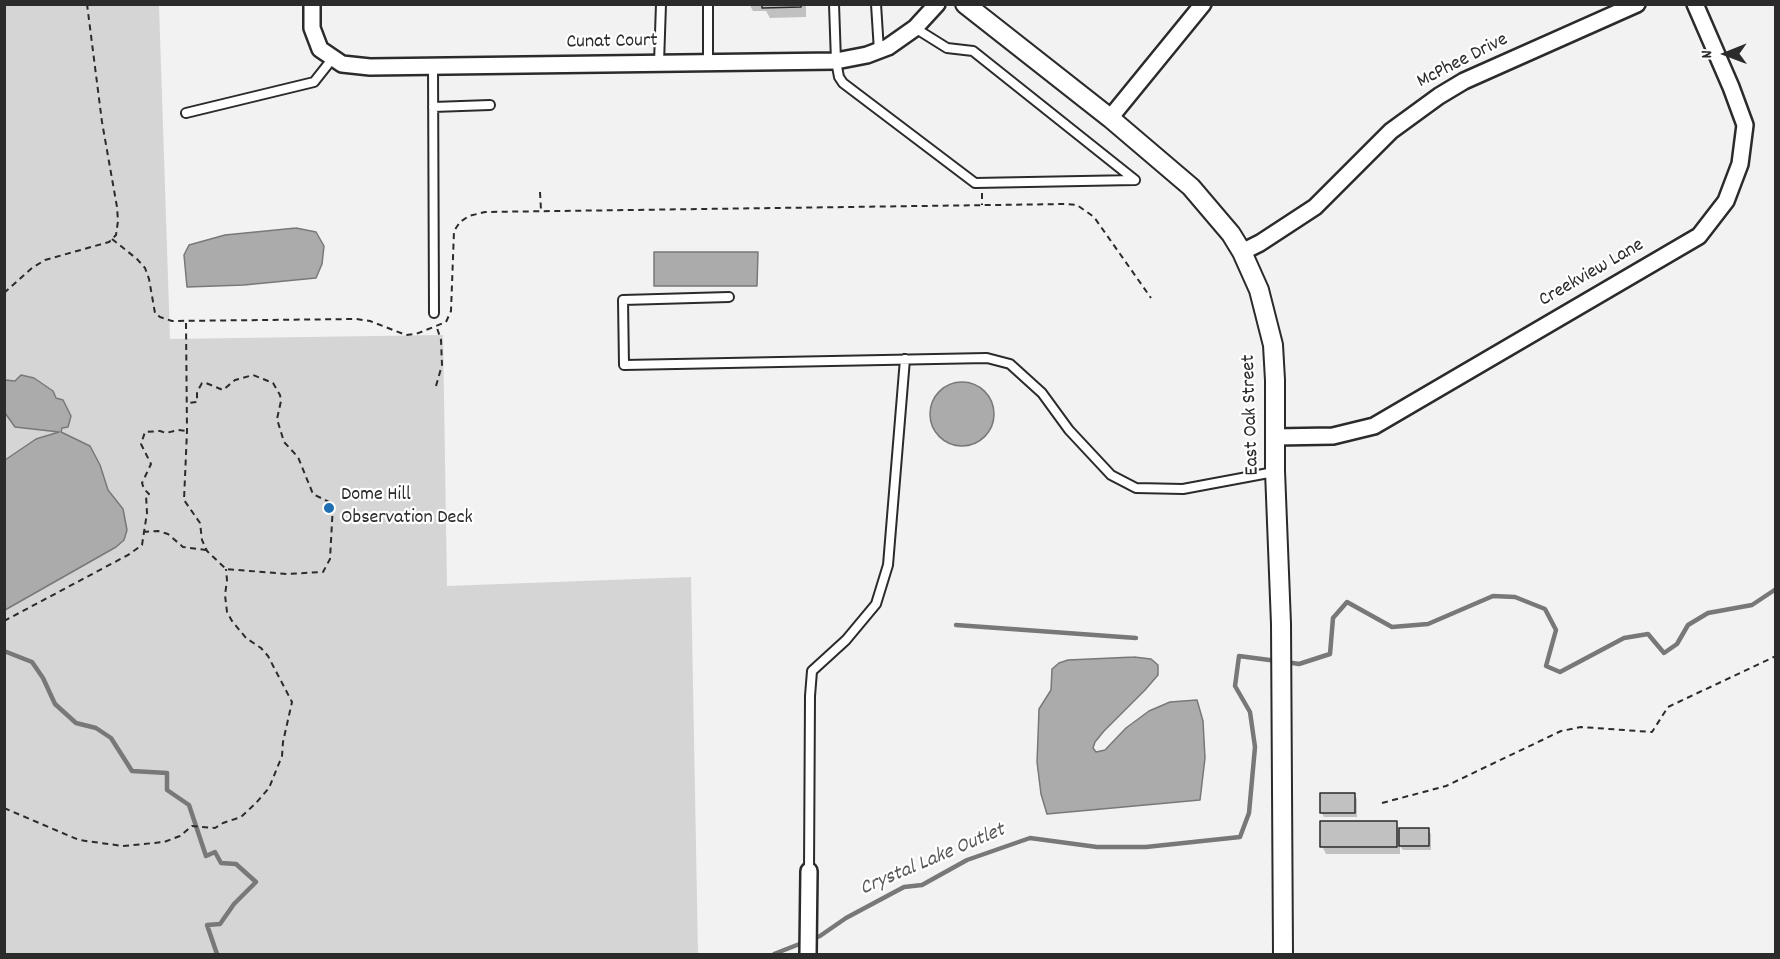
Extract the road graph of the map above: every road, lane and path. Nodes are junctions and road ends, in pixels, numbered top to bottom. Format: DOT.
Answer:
graph roads {
  1 [pos="87,4"];
  2 [pos="312,4"];
  3 [pos="662,4"];
  4 [pos="708,4"];
  5 [pos="834,4"];
  6 [pos="876,4"];
  7 [pos="937,4"];
  8 [pos="965,4"];
  9 [pos="1203,4"];
  10 [pos="1637,4"];
  11 [pos="1695,4"];
  12 [pos="915,28"];
  13 [pos="879,51"];
  14 [pos="333,58"];
  15 [pos="708,62"];
  16 [pos="836,62"];
  17 [pos="659,63"];
  18 [pos="433,66"];
  19 [pos="490,105"];
  20 [pos="433,107"];
  21 [pos="186,113"];
  22 [pos="1110,118"];
  23 [pos="540,192"];
  24 [pos="541,211"];
  25 [pos="112,238"];
  26 [pos="1242,252"];
  27 [pos="4,293"];
  28 [pos="729,297"];
  29 [pos="1151,298"];
  30 [pos="434,313"];
  31 [pos="186,321"];
  32 [pos="437,326"];
  33 [pos="905,358"];
  34 [pos="436,386"];
  35 [pos="187,403"];
  36 [pos="187,431"];
  37 [pos="1275,437"];
  38 [pos="1275,471"];
  39 [pos="143,532"];
  40 [pos="207,550"];
  41 [pos="226,569"];
  42 [pos="4,621"];
  43 [pos="1776,656"];
  44 [pos="1382,802"];
  45 [pos="4,808"];
  46 [pos="809,871"];
  47 [pos="808,954"];
  48 [pos="1283,954"];
  1 -- 25 [label="path"];
  2 -- 14 [label="street"];
  3 -- 17 [label="lane"];
  4 -- 15 [label="lane"];
  5 -- 16 [label="lane"];
  6 -- 13 [label="lane"];
  7 -- 12 [label="street, Cunat Court"];
  8 -- 22 [label="street, East Oak Street"];
  9 -- 22 [label="street"];
  10 -- 26 [label="street, McPhee Drive"];
  11 -- 37 [label="street, Creekview Lane"];
  12 -- 13 [label="street, Cunat Court"];
  12 -- 16 [label="lane"];
  13 -- 16 [label="street, Cunat Court"];
  14 -- 18 [label="street, Cunat Court"];
  14 -- 21 [label="lane"];
  15 -- 16 [label="street, Cunat Court"];
  15 -- 17 [label="street, Cunat Court"];
  17 -- 18 [label="street, Cunat Court"];
  18 -- 20 [label="lane"];
  19 -- 20 [label="lane"];
  20 -- 30 [label="lane"];
  22 -- 26 [label="street, East Oak Street"];
  23 -- 24 [label="path"];
  24 -- 29 [label="path"];
  24 -- 32 [label="path"];
  25 -- 27 [label="path"];
  25 -- 31 [label="path"];
  26 -- 37 [label="street, East Oak Street"];
  28 -- 33 [label="lane"];
  31 -- 32 [label="path"];
  31 -- 35 [label="path"];
  32 -- 34 [label="path"];
  33 -- 38 [label="lane"];
  33 -- 46 [label="lane"];
  35 -- 36 [label="path"];
  35 -- 41 [label="path"];
  36 -- 39 [label="path"];
  36 -- 40 [label="path"];
  37 -- 38 [label="street, East Oak Street"];
  38 -- 48 [label="street, East Oak Street"];
  39 -- 40 [label="path"];
  39 -- 42 [label="path"];
  40 -- 41 [label="path"];
  41 -- 45 [label="path"];
  43 -- 44 [label="path"];
  46 -- 47 [label="street"];
}
